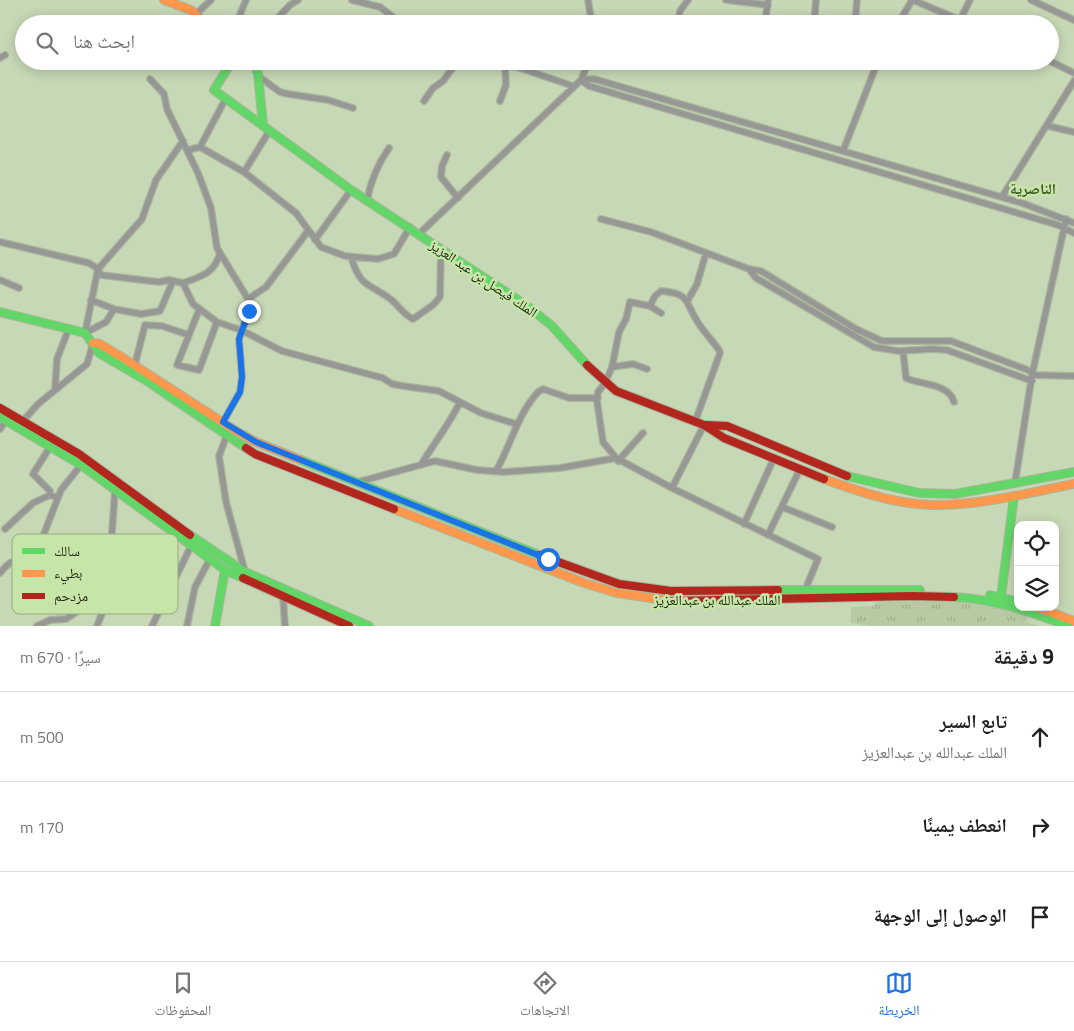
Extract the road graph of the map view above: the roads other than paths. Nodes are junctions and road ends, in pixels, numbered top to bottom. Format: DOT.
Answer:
graph roads {
  1 [pos="167,0"];
  2 [pos="210,0"];
  3 [pos="246,0"];
  4 [pos="298,0"];
  5 [pos="352,0"];
  6 [pos="588,0"];
  7 [pos="688,0"];
  8 [pos="728,0"];
  9 [pos="816,0"];
  10 [pos="857,0"];
  11 [pos="913,0"];
  12 [pos="970,0"];
  13 [pos="1031,0"];
  14 [pos="768,2"];
  15 [pos="196,14"];
  16 [pos="240,15"];
  17 [pos="281,15"];
  18 [pos="390,15"];
  19 [pos="590,15"];
  20 [pos="679,15"];
  21 [pos="767,15"];
  22 [pos="815,15"];
  23 [pos="856,15"];
  24 [pos="904,15"];
  25 [pos="948,15"];
  26 [pos="962,15"];
  27 [pos="1074,20"];
  28 [pos="1059,66"];
  29 [pos="226,70"];
  30 [pos="256,70"];
  31 [pos="451,70"];
  32 [pos="505,70"];
  33 [pos="521,70"];
  34 [pos="585,70"];
  35 [pos="874,70"];
  36 [pos="1074,73"];
  37 [pos="258,76"];
  38 [pos="150,79"];
  39 [pos="581,80"];
  40 [pos="1074,80"];
  41 [pos="573,86"];
  42 [pos="226,98"];
  43 [pos="424,101"];
  44 [pos="500,101"];
  45 [pos="353,108"];
  46 [pos="1048,126"];
  47 [pos="267,128"];
  48 [pos="1074,132"];
  49 [pos="183,141"];
  50 [pos="200,147"];
  51 [pos="389,148"];
  52 [pos="188,150"];
  53 [pos="843,151"];
  54 [pos="447,155"];
  55 [pos="244,172"];
  56 [pos="351,190"];
  57 [pos="458,198"];
  58 [pos="1002,198"];
  59 [pos="367,200"];
  60 [pos="601,219"];
  61 [pos="1066,219"];
  62 [pos="1074,223"];
  63 [pos="410,227"];
  64 [pos="1064,228"];
  65 [pos="308,231"];
  66 [pos="1074,233"];
  67 [pos="420,234"];
  68 [pos="315,240"];
  69 [pos="0,242"];
  70 [pos="441,249"];
  71 [pos="220,253"];
  72 [pos="706,253"];
  73 [pos="351,257"];
  74 [pos="98,268"];
  75 [pos="748,269"];
  76 [pos="0,280"];
  77 [pos="173,281"];
  78 [pos="183,283"];
  79 [pos="19,288"];
  80 [pos="248,299"];
  81 [pos="91,300"];
  82 [pos="688,300"];
  83 [pos="650,306"];
  84 [pos="114,309"];
  85 [pos="199,310"];
  86 [pos="0,312"];
  87 [pos="661,313"];
  88 [pos="141,314"];
  89 [pos="217,322"];
  90 [pos="145,325"];
  91 [pos="69,328"];
  92 [pos="241,330"];
  93 [pos="85,333"];
  94 [pos="189,335"];
  95 [pos="93,343"];
  96 [pos="903,351"];
  97 [pos="135,364"];
  98 [pos="612,367"];
  99 [pos="647,369"];
  100 [pos="1033,376"];
  101 [pos="1074,376"];
  102 [pos="605,383"];
  103 [pos="55,390"];
  104 [pos="598,398"];
  105 [pos="460,402"];
  106 [pos="954,402"];
  107 [pos="0,408"];
  108 [pos="3,419"];
  109 [pos="223,422"];
  110 [pos="695,422"];
  111 [pos="21,424"];
  112 [pos="516,424"];
  113 [pos="704,425"];
  114 [pos="0,429"];
  115 [pos="642,433"];
  116 [pos="227,435"];
  117 [pos="50,447"];
  118 [pos="774,458"];
  119 [pos="617,460"];
  120 [pos="80,465"];
  121 [pos="421,465"];
  122 [pos="800,470"];
  123 [pos="496,471"];
  124 [pos="1074,472"];
  125 [pos="356,482"];
  126 [pos="1015,484"];
  127 [pos="1074,484"];
  128 [pos="672,488"];
  129 [pos="115,490"];
  130 [pos="920,493"];
  131 [pos="50,495"];
  132 [pos="1014,496"];
  133 [pos="58,498"];
  134 [pos="919,505"];
  135 [pos="782,507"];
  136 [pos="744,524"];
  137 [pos="832,527"];
  138 [pos="5,529"];
  139 [pos="44,534"];
  140 [pos="112,534"];
  141 [pos="175,534"];
  142 [pos="768,535"];
  143 [pos="178,536"];
  144 [pos="191,546"];
  145 [pos="210,559"];
  146 [pos="12,562"];
  147 [pos="225,570"];
  148 [pos="0,573"];
  149 [pos="178,573"];
  150 [pos="243,575"];
  151 [pos="805,590"];
  152 [pos="283,597"];
  153 [pos="1001,597"];
  154 [pos="1014,601"];
  155 [pos="1047,611"];
  156 [pos="74,614"];
  157 [pos="102,614"];
  158 [pos="158,614"];
  159 [pos="1074,621"];
  160 [pos="37,626"];
  161 [pos="97,626"];
  162 [pos="152,626"];
  163 [pos="187,626"];
  164 [pos="215,626"];
  165 [pos="286,626"];
  166 [pos="349,626"];
  167 [pos="369,626"];
  168 [pos="1068,626"];
  1 -- 15 [label="main road"];
  2 -- 15 [label="street"];
  3 -- 16 [label="street"];
  4 -- 17 [label="street"];
  5 -- 18 [label="street"];
  6 -- 19 [label="street"];
  7 -- 20 [label="street"];
  8 -- 14 [label="street"];
  9 -- 22 [label="street"];
  10 -- 23 [label="street"];
  11 -- 24 [label="street"];
  11 -- 25 [label="street"];
  12 -- 26 [label="street"];
  13 -- 27 [label="street"];
  14 -- 21 [label="street"];
  28 -- 36 [label="street"];
  29 -- 42 [label="main road"];
  30 -- 37 [label="main road"];
  31 -- 43 [label="street"];
  32 -- 44 [label="street"];
  33 -- 41 [label="street"];
  34 -- 39 [label="street"];
  35 -- 53 [label="street"];
  37 -- 45 [label="street"];
  37 -- 47 [label="main road"];
  38 -- 49 [label="street"];
  39 -- 41 [label="street"];
  39 -- 53 [label="street"];
  39 -- 64 [label="street"];
  40 -- 46 [label="street"];
  41 -- 57 [label="street"];
  42 -- 47 [label="main road, الملك فيصل بن عبد العزيز"];
  42 -- 50 [label="street"];
  46 -- 48 [label="street"];
  46 -- 58 [label="street"];
  47 -- 55 [label="street"];
  47 -- 56 [label="main road, الملك فيصل بن عبد العزيز"];
  49 -- 52 [label="street"];
  49 -- 74 [label="street"];
  50 -- 52 [label="street"];
  50 -- 55 [label="street"];
  51 -- 59 [label="street"];
  52 -- 71 [label="street"];
  53 -- 58 [label="street"];
  54 -- 57 [label="street"];
  55 -- 65 [label="street"];
  56 -- 59 [label="main road, الملك فيصل بن عبد العزيز"];
  56 -- 68 [label="street"];
  57 -- 67 [label="street"];
  58 -- 61 [label="street"];
  59 -- 63 [label="main road, الملك فيصل بن عبد العزيز"];
  60 -- 72 [label="street"];
  61 -- 62 [label="street"];
  61 -- 64 [label="street"];
  63 -- 67 [label="main road, الملك فيصل بن عبد العزيز"];
  63 -- 73 [label="street"];
  64 -- 66 [label="street"];
  64 -- 100 [label="street"];
  65 -- 68 [label="street"];
  65 -- 80 [label="street"];
  67 -- 70 [label="main road, الملك فيصل بن عبد العزيز"];
  68 -- 73 [label="street"];
  69 -- 74 [label="street"];
  70 -- 73 [label="street"];
  70 -- 102 [label="main road, الملك فيصل بن عبد العزيز"];
  71 -- 78 [label="street"];
  71 -- 80 [label="street"];
  72 -- 75 [label="street"];
  72 -- 82 [label="street"];
  74 -- 77 [label="street"];
  74 -- 81 [label="street"];
  75 -- 96 [label="street"];
  75 -- 100 [label="street"];
  76 -- 79 [label="street"];
  77 -- 78 [label="street"];
  77 -- 88 [label="street"];
  78 -- 85 [label="street"];
  80 -- 92 [label="street"];
  81 -- 84 [label="street"];
  81 -- 93 [label="street"];
  82 -- 83 [label="street"];
  82 -- 110 [label="street"];
  83 -- 87 [label="street"];
  83 -- 98 [label="street"];
  84 -- 88 [label="street"];
  84 -- 93 [label="street"];
  85 -- 89 [label="street"];
  85 -- 94 [label="street"];
  86 -- 91 [label="main road"];
  88 -- 90 [label="street"];
  89 -- 92 [label="street"];
  89 -- 94 [label="street"];
  90 -- 94 [label="street"];
  90 -- 97 [label="street"];
  91 -- 93 [label="main road"];
  91 -- 103 [label="street"];
  92 -- 105 [label="street"];
  92 -- 109 [label="street"];
  93 -- 95 [label="main road, الملك عبدالله بن عبدالعزيز"];
  95 -- 97 [label="main road, الملك عبدالله بن عبدالعزيز"];
  95 -- 103 [label="street"];
  95 -- 116 [label="main road, الملك عبدالله بن عبدالعزيز"];
  96 -- 100 [label="street"];
  96 -- 106 [label="street"];
  97 -- 109 [label="main road, الملك عبدالله بن عبدالعزيز"];
  98 -- 99 [label="street"];
  98 -- 102 [label="street"];
  100 -- 101 [label="street"];
  100 -- 126 [label="street"];
  102 -- 104 [label="street"];
  102 -- 110 [label="main road, الملك فيصل بن عبد العزيز"];
  103 -- 111 [label="street"];
  104 -- 112 [label="street"];
  104 -- 119 [label="street"];
  105 -- 112 [label="street"];
  105 -- 121 [label="street"];
  107 -- 111 [label="main road"];
  108 -- 111 [label="main road"];
  108 -- 114 [label="street"];
  109 -- 125 [label="main road, الملك عبدالله بن عبدالعزيز"];
  110 -- 113 [label="main road, الملك فيصل بن عبد العزيز"];
  111 -- 117 [label="main road"];
  111 -- 150 [label="main road"];
  112 -- 123 [label="street"];
  113 -- 118 [label="main road, الملك فيصل بن عبد العزيز"];
  113 -- 128 [label="street"];
  113 -- 130 [label="main road, الملك فيصل بن عبد العزيز"];
  115 -- 119 [label="street"];
  116 -- 150 [label="street"];
  116 -- 168 [label="main road, الملك عبدالله بن عبدالعزيز"];
  117 -- 120 [label="main road"];
  117 -- 131 [label="street"];
  118 -- 122 [label="main road, الملك فيصل بن عبد العزيز"];
  118 -- 136 [label="street"];
  119 -- 123 [label="street"];
  119 -- 128 [label="street"];
  120 -- 129 [label="main road"];
  120 -- 133 [label="street"];
  121 -- 123 [label="street"];
  121 -- 125 [label="street"];
  122 -- 134 [label="main road, الملك فيصل بن عبد العزيز"];
  122 -- 135 [label="street"];
  124 -- 126 [label="main road, الملك فيصل بن عبد العزيز"];
  125 -- 151 [label="main road, الملك عبدالله بن عبدالعزيز"];
  126 -- 130 [label="main road, الملك فيصل بن عبد العزيز"];
  127 -- 132 [label="main road, الملك فيصل بن عبد العزيز"];
  128 -- 136 [label="street"];
  129 -- 140 [label="street"];
  129 -- 141 [label="main road"];
  130 -- 134 [label="main road"];
  131 -- 133 [label="street"];
  131 -- 138 [label="street"];
  132 -- 134 [label="main road, الملك فيصل بن عبد العزيز"];
  132 -- 153 [label="main road"];
  133 -- 139 [label="street"];
  135 -- 137 [label="street"];
  135 -- 142 [label="street"];
  136 -- 142 [label="street"];
  142 -- 151 [label="street"];
  143 -- 144 [label="main road"];
  144 -- 145 [label="main road"];
  144 -- 149 [label="street"];
  145 -- 147 [label="main road"];
  145 -- 163 [label="street"];
  146 -- 148 [label="street"];
  147 -- 150 [label="main road"];
  147 -- 164 [label="main road"];
  150 -- 152 [label="main road"];
  150 -- 167 [label="main road"];
  151 -- 153 [label="main road, الملك عبدالله بن عبدالعزيز"];
  152 -- 165 [label="street"];
  152 -- 166 [label="main road"];
  153 -- 154 [label="main road, الملك عبدالله بن عبدالعزيز"];
  155 -- 159 [label="main road"];
  156 -- 160 [label="street"];
  157 -- 161 [label="street"];
  158 -- 162 [label="street"];
}
